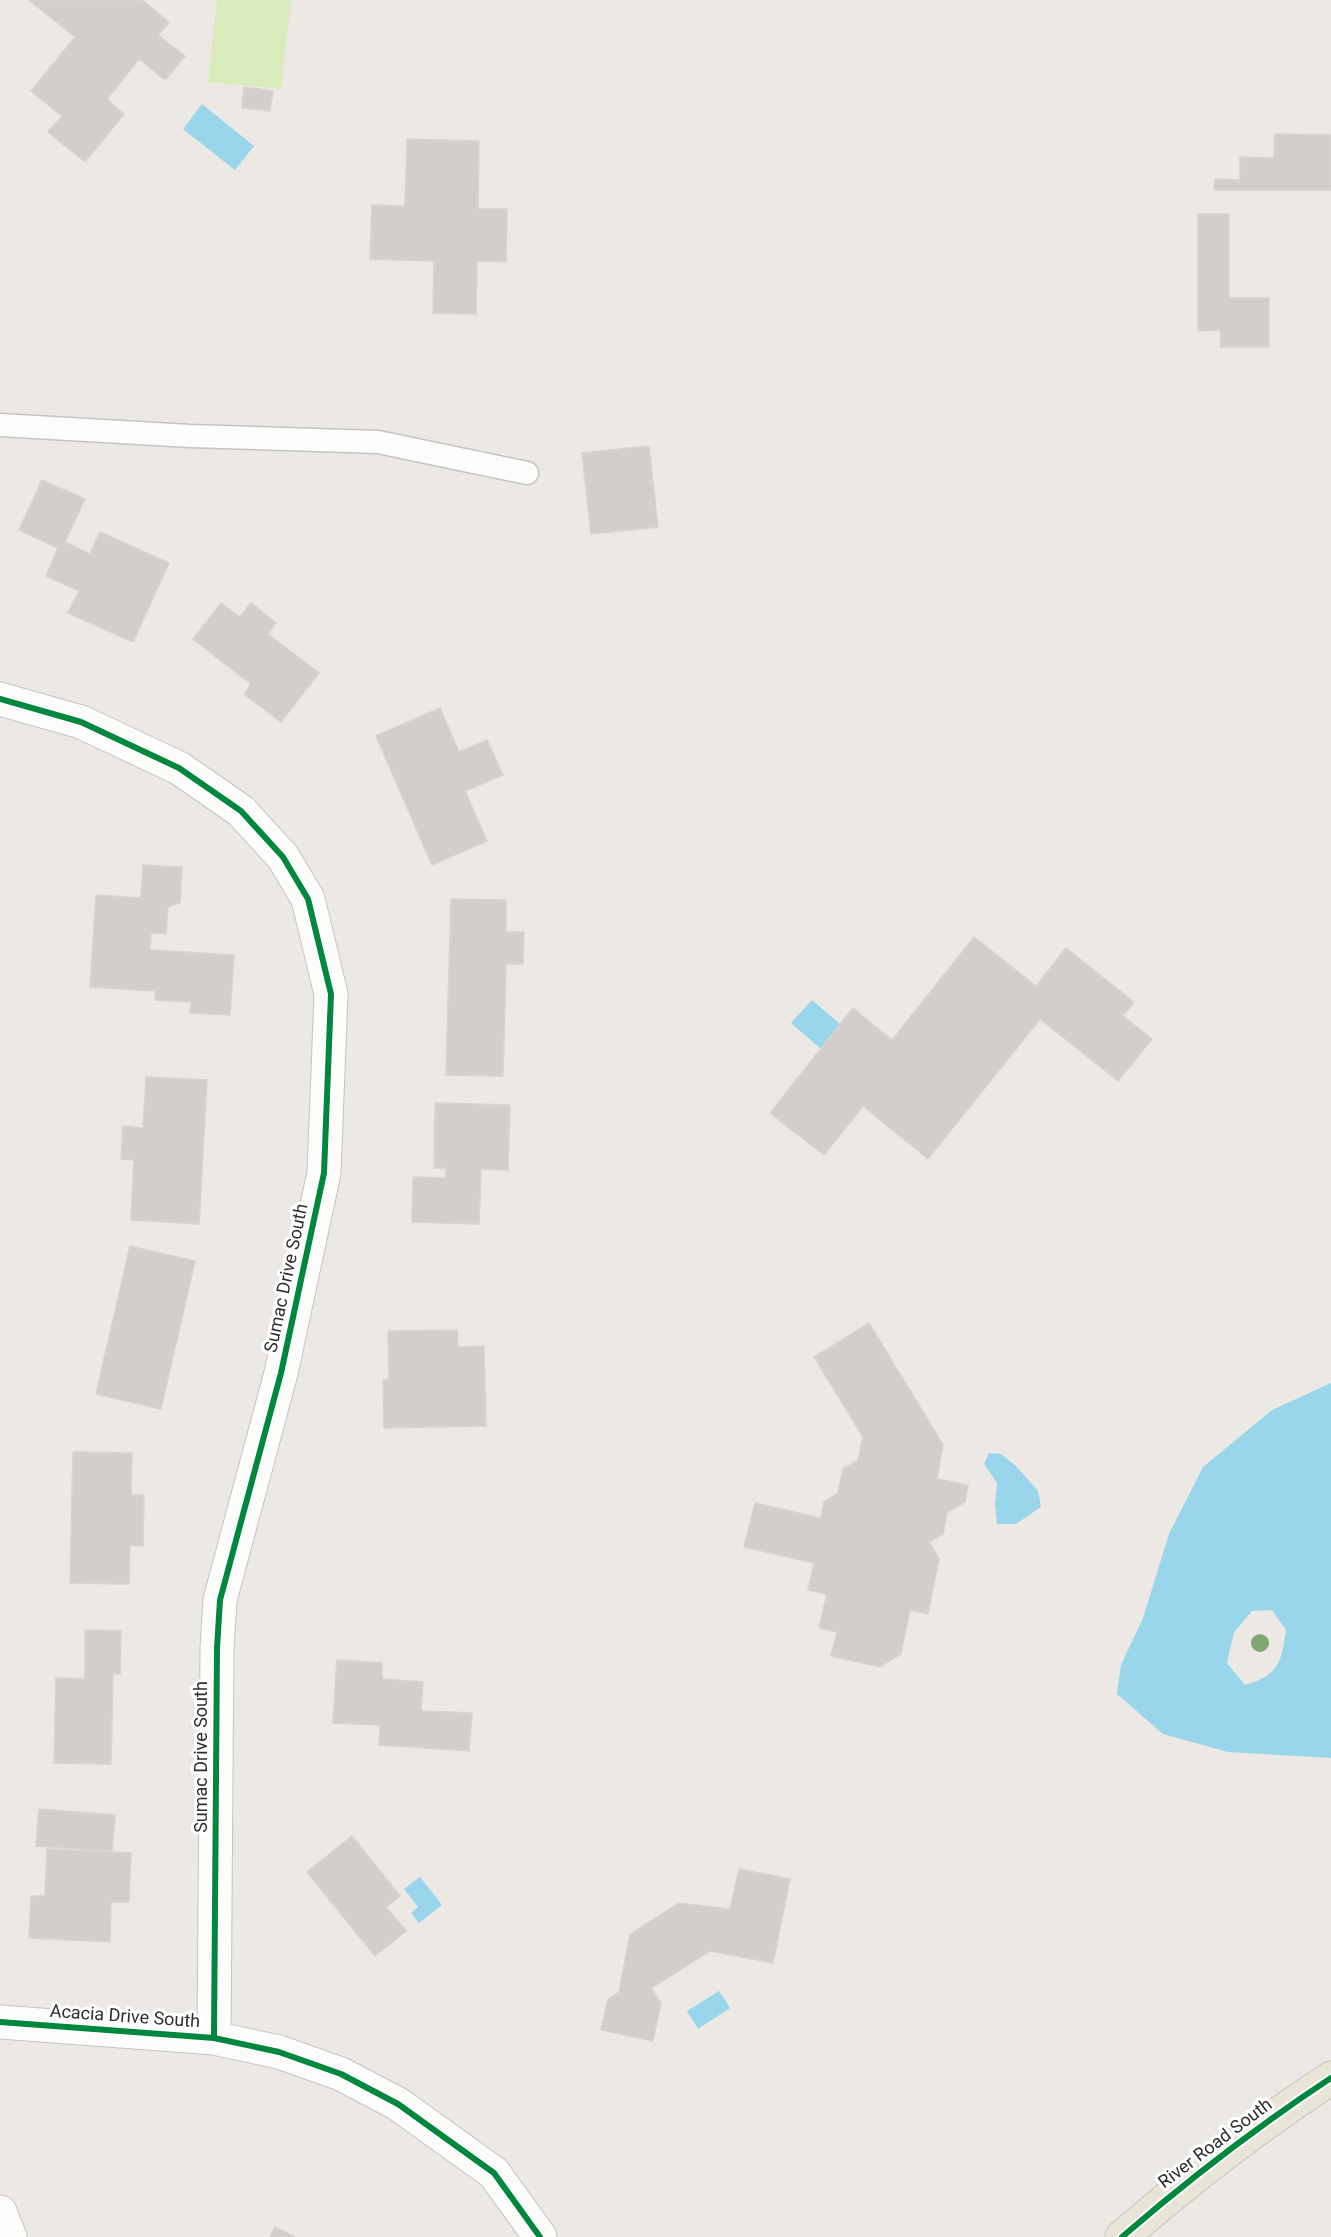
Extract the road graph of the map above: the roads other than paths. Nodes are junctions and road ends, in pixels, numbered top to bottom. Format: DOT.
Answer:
graph roads {
  1 [pos="0,425"];
  2 [pos="527,473"];
  3 [pos="0,699"];
  4 [pos="0,2022"];
  5 [pos="214,2038"];
  6 [pos="1331,2078"];
  7 [pos="0,2212"];
  8 [pos="10,2237"];
  9 [pos="540,2237"];
  10 [pos="1122,2237"];
  1 -- 2 [label="lane"];
  3 -- 5 [label="street, Sumac Drive South"];
  4 -- 5 [label="street, Acacia Drive South"];
  5 -- 9 [label="street, Acacia Drive South"];
  6 -- 10 [label="main road, River Road South"];
  7 -- 8 [label="street"];
}
